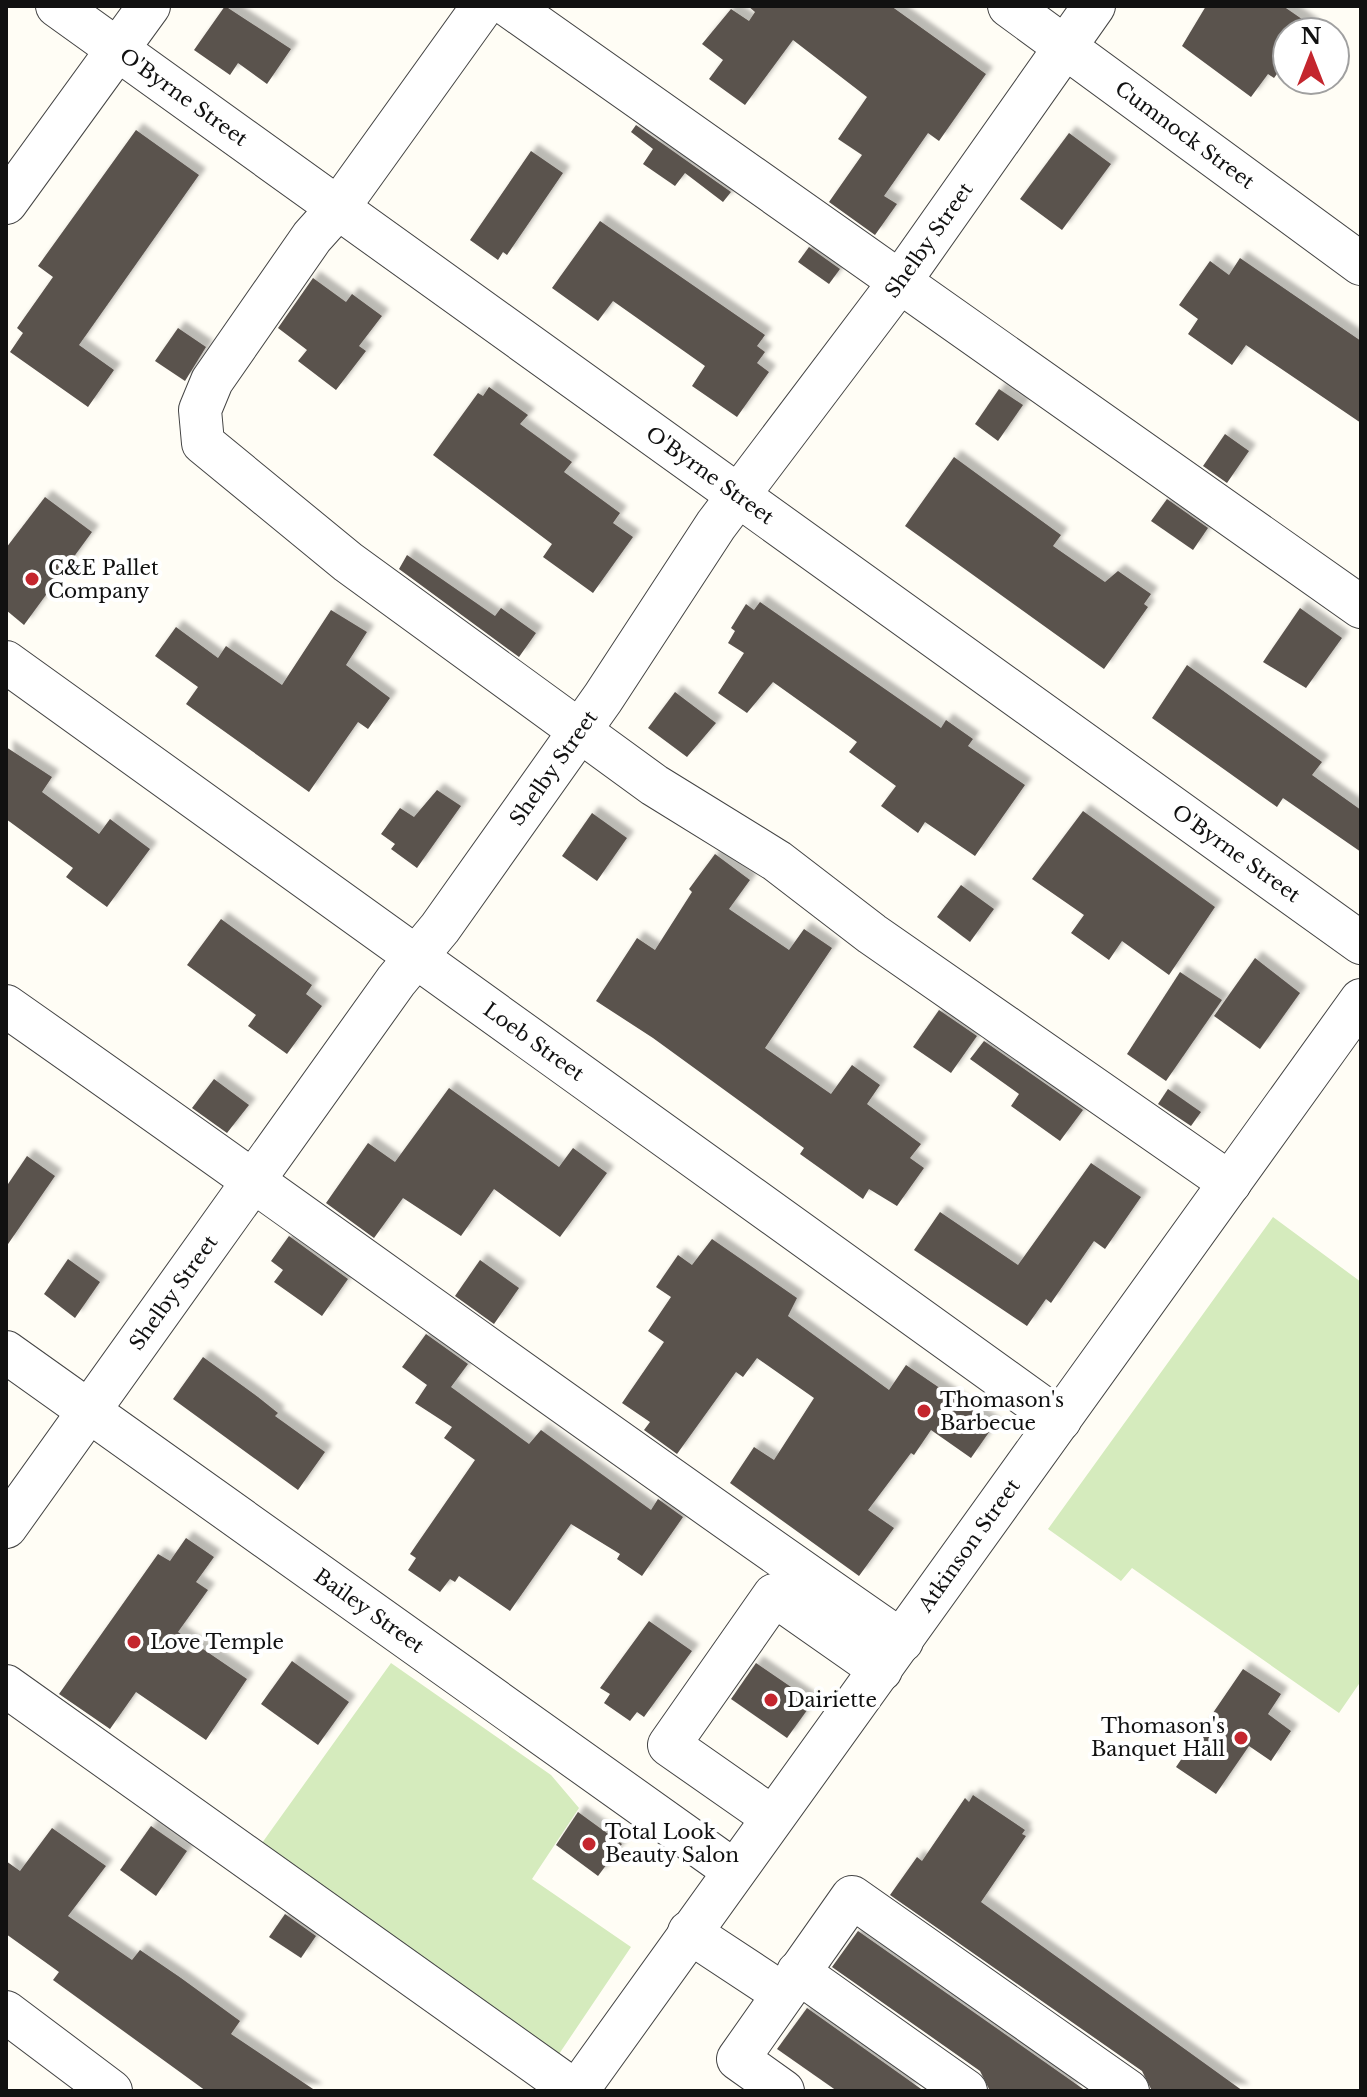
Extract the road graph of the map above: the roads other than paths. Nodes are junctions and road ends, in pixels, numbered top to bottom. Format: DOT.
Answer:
graph roads {
  1 [pos="57,6"];
  2 [pos="149,6"];
  3 [pos="483,6"];
  4 [pos="509,6"];
  5 [pos="1009,6"];
  6 [pos="1094,6"];
  7 [pos="1067,48"];
  8 [pos="118,49"];
  9 [pos="6,203"];
  10 [pos="338,208"];
  11 [pos="1361,264"];
  12 [pos="901,280"];
  13 [pos="738,496"];
  14 [pos="1361,607"];
  15 [pos="6,662"];
  16 [pos="580,730"];
  17 [pos="1361,943"];
  18 [pos="417,957"];
  19 [pos="1361,1000"];
  20 [pos="6,1006"];
  21 [pos="255,1181"];
  22 [pos="1230,1183"];
  23 [pos="6,1352"];
  24 [pos="89,1410"];
  25 [pos="1060,1420"];
  26 [pos="6,1527"];
  27 [pos="892,1655"];
  28 [pos="6,1686"];
  29 [pos="772,1817"];
  30 [pos="733,1870"];
  31 [pos="689,1932"];
  32 [pos="790,1983"];
  33 [pos="6,2012"];
  34 [pos="111,2091"];
  35 [pos="576,2091"];
  36 [pos="783,2091"];
  37 [pos="966,2091"];
  38 [pos="1128,2091"];
  1 -- 8 [label="street, O'Byrne Street"];
  2 -- 8 [label="street"];
  3 -- 10 [label="street"];
  4 -- 12 [label="street"];
  5 -- 7 [label="street, Cumnock Street"];
  6 -- 7 [label="street, Shelby Street"];
  7 -- 11 [label="street, Cumnock Street"];
  7 -- 12 [label="street, Shelby Street"];
  8 -- 9 [label="street"];
  8 -- 10 [label="street, O'Byrne Street"];
  10 -- 13 [label="street, O'Byrne Street"];
  10 -- 16 [label="street"];
  12 -- 13 [label="street, Shelby Street"];
  12 -- 14 [label="street"];
  13 -- 16 [label="street, Shelby Street"];
  13 -- 17 [label="street, O'Byrne Street"];
  15 -- 18 [label="street, Loeb Street"];
  16 -- 18 [label="street, Shelby Street"];
  16 -- 22 [label="street"];
  18 -- 21 [label="street, Shelby Street"];
  18 -- 25 [label="street, Loeb Street"];
  19 -- 22 [label="street, Atkinson Street"];
  20 -- 21 [label="street"];
  21 -- 24 [label="street, Shelby Street"];
  21 -- 27 [label="street"];
  22 -- 25 [label="street, Atkinson Street"];
  23 -- 24 [label="street, Bailey Street"];
  24 -- 26 [label="street, Shelby Street"];
  24 -- 30 [label="street, Bailey Street"];
  25 -- 27 [label="street, Atkinson Street"];
  27 -- 29 [label="street, Atkinson Street"];
  27 -- 29 [label="street"];
  28 -- 35 [label="street"];
  29 -- 30 [label="street, Atkinson Street"];
  30 -- 31 [label="street, Atkinson Street"];
  31 -- 32 [label="street"];
  31 -- 35 [label="street, Atkinson Street"];
  32 -- 36 [label="street"];
  32 -- 37 [label="street"];
  32 -- 38 [label="street"];
  33 -- 34 [label="street"];
}
